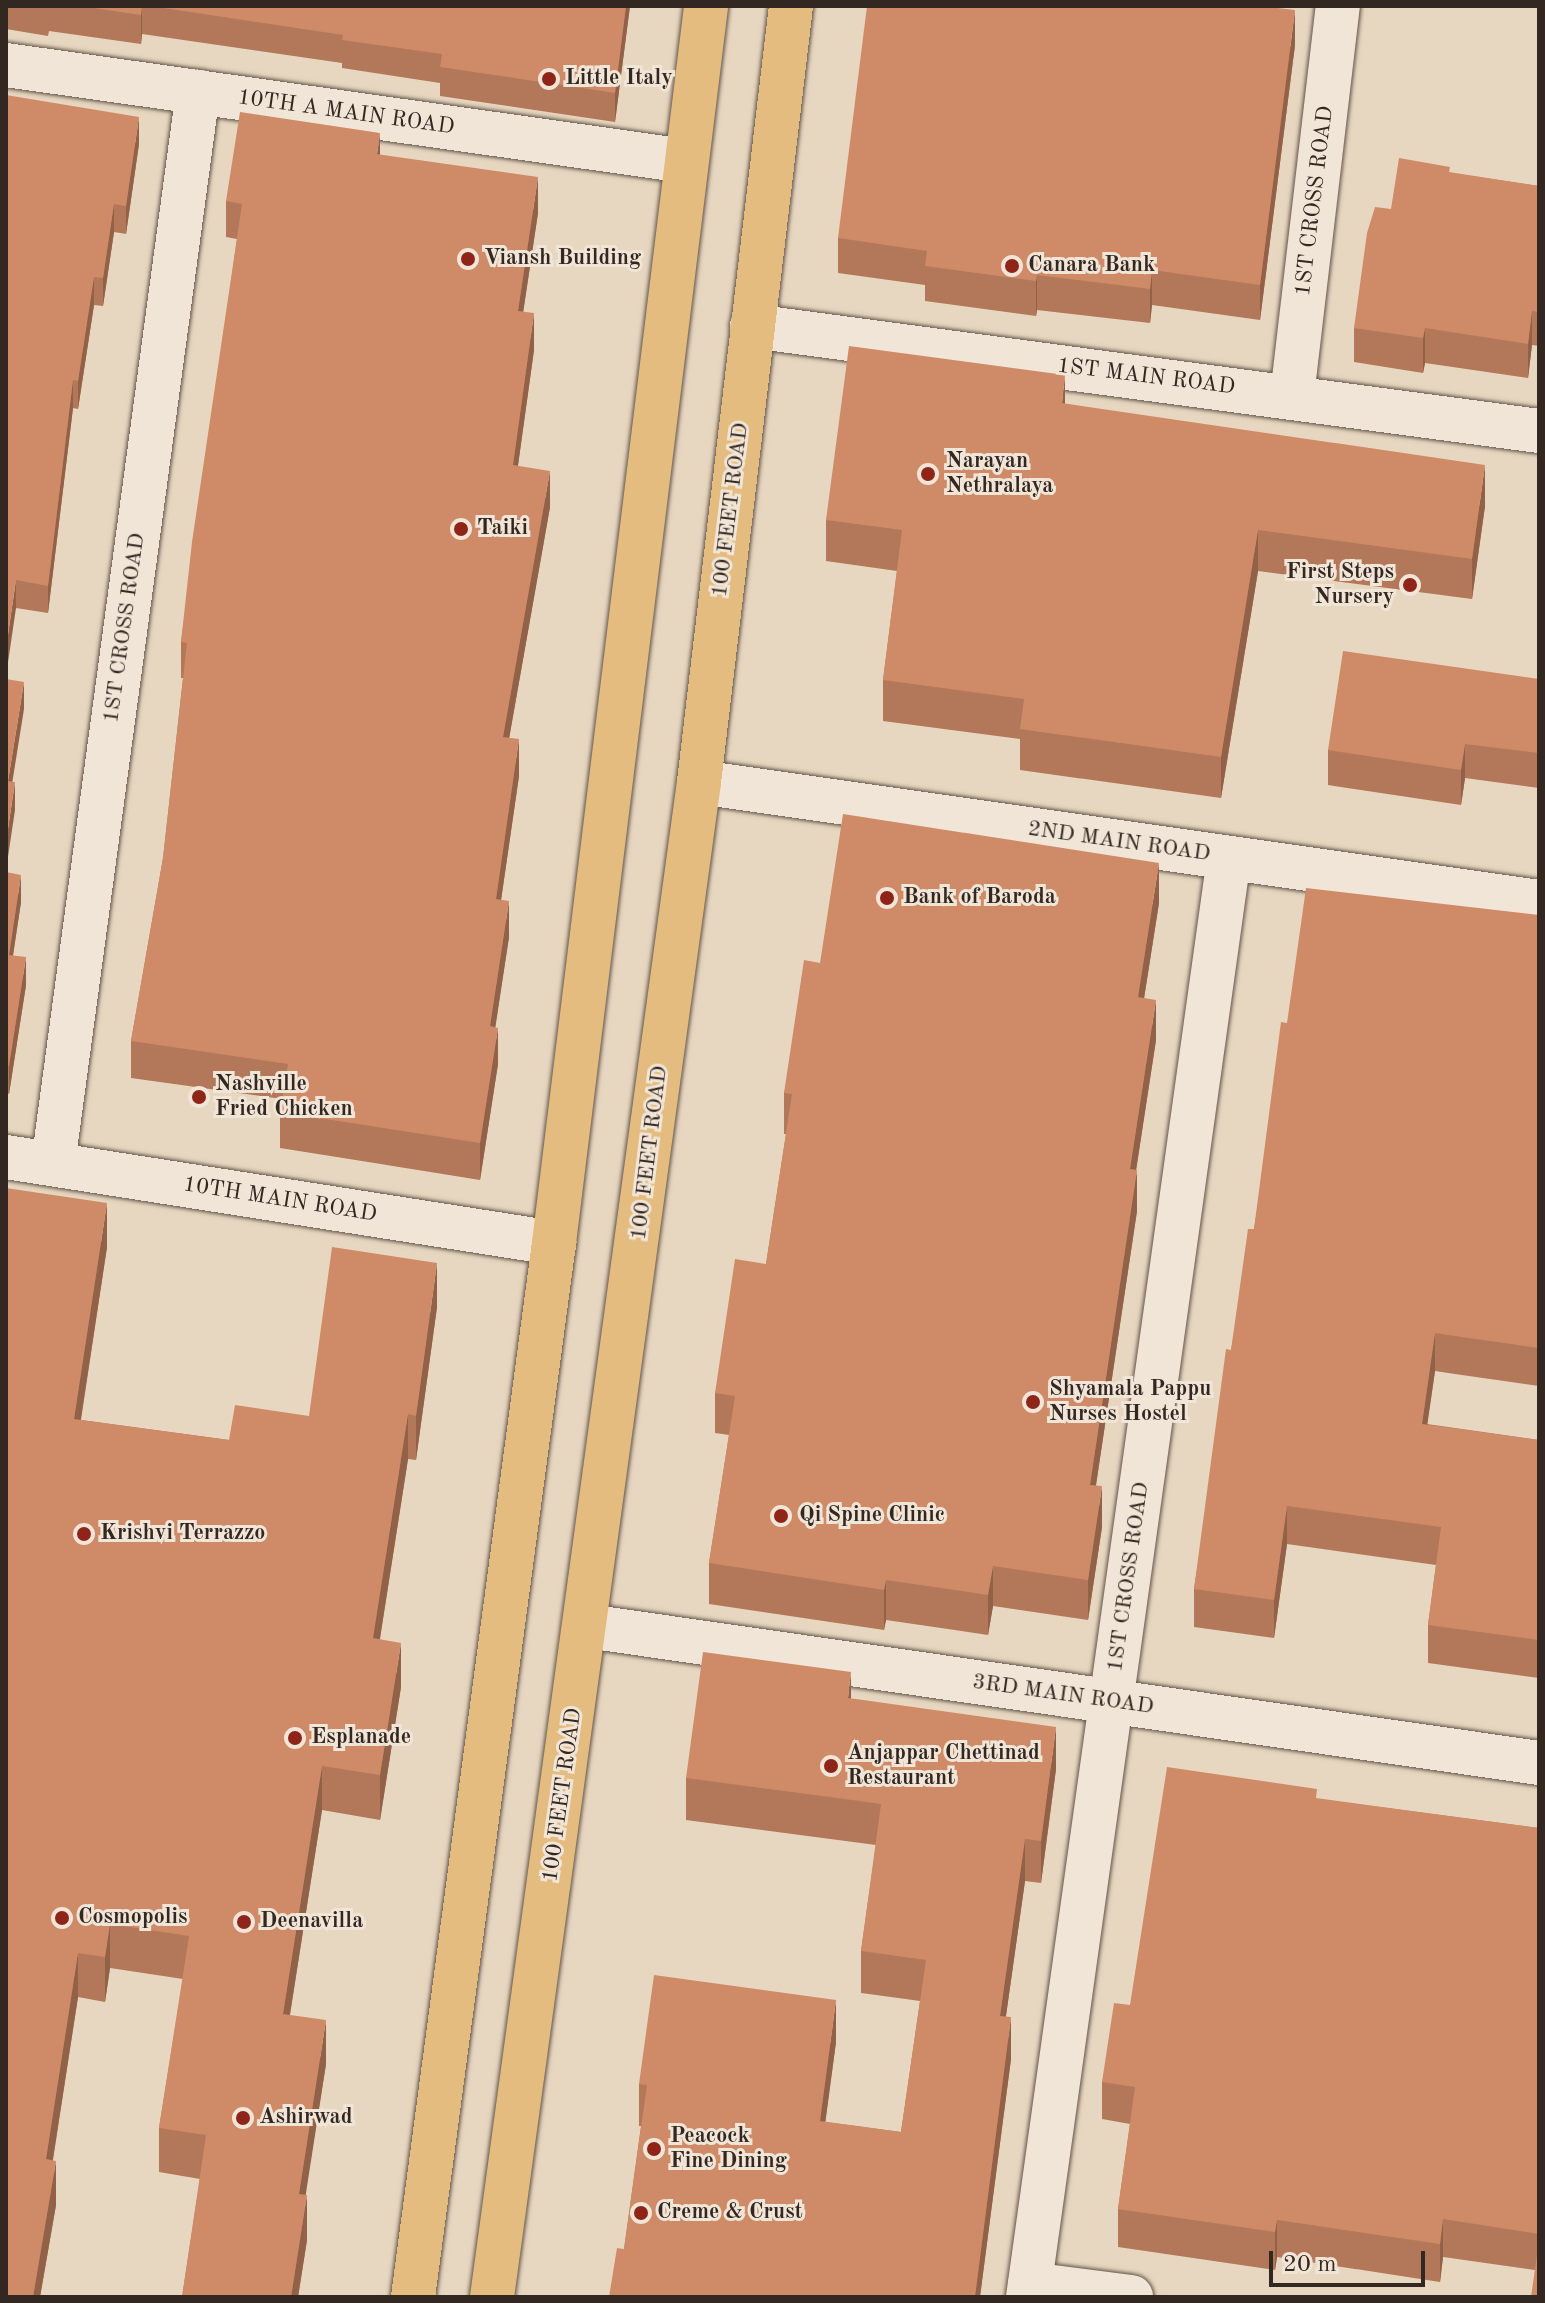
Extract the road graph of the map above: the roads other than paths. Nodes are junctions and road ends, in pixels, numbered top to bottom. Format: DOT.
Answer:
graph roads {
  1 [pos="706,6"];
  2 [pos="791,6"];
  3 [pos="1338,6"];
  4 [pos="6,65"];
  5 [pos="198,92"];
  6 [pos="686,161"];
  7 [pos="752,326"];
  8 [pos="1292,396"];
  9 [pos="1539,431"];
  10 [pos="699,782"];
  11 [pos="1229,858"];
  12 [pos="1539,902"];
  13 [pos="6,1157"];
  14 [pos="53,1164"];
  15 [pos="554,1243"];
  16 [pos="587,1626"];
  17 [pos="1111,1702"];
  18 [pos="1539,1763"];
  19 [pos="1029,2290"];
  20 [pos="413,2297"];
  21 [pos="492,2297"];
  22 [pos="1131,2297"];
  1 -- 6 [label="main road"];
  2 -- 7 [label="main road, 100 FEET ROAD"];
  3 -- 8 [label="street, 1ST CROSS ROAD"];
  4 -- 5 [label="street, 10TH A MAIN ROAD"];
  5 -- 6 [label="street, 10TH A MAIN ROAD"];
  5 -- 14 [label="street, 1ST CROSS ROAD"];
  6 -- 15 [label="main road"];
  7 -- 8 [label="street, 1ST MAIN ROAD"];
  7 -- 10 [label="main road, 100 FEET ROAD"];
  8 -- 9 [label="street, 1ST MAIN ROAD"];
  10 -- 11 [label="street, 2ND MAIN ROAD"];
  10 -- 16 [label="main road, 100 FEET ROAD"];
  11 -- 12 [label="street, 2ND MAIN ROAD"];
  11 -- 17 [label="street, 1ST CROSS ROAD"];
  13 -- 14 [label="street, 10TH MAIN ROAD"];
  14 -- 15 [label="street, 10TH MAIN ROAD"];
  15 -- 20 [label="main road"];
  16 -- 17 [label="street, 3RD MAIN ROAD"];
  16 -- 21 [label="main road, 100 FEET ROAD"];
  17 -- 18 [label="street, 3RD MAIN ROAD"];
  17 -- 19 [label="street, 1ST CROSS ROAD"];
  19 -- 22 [label="street"];
}
